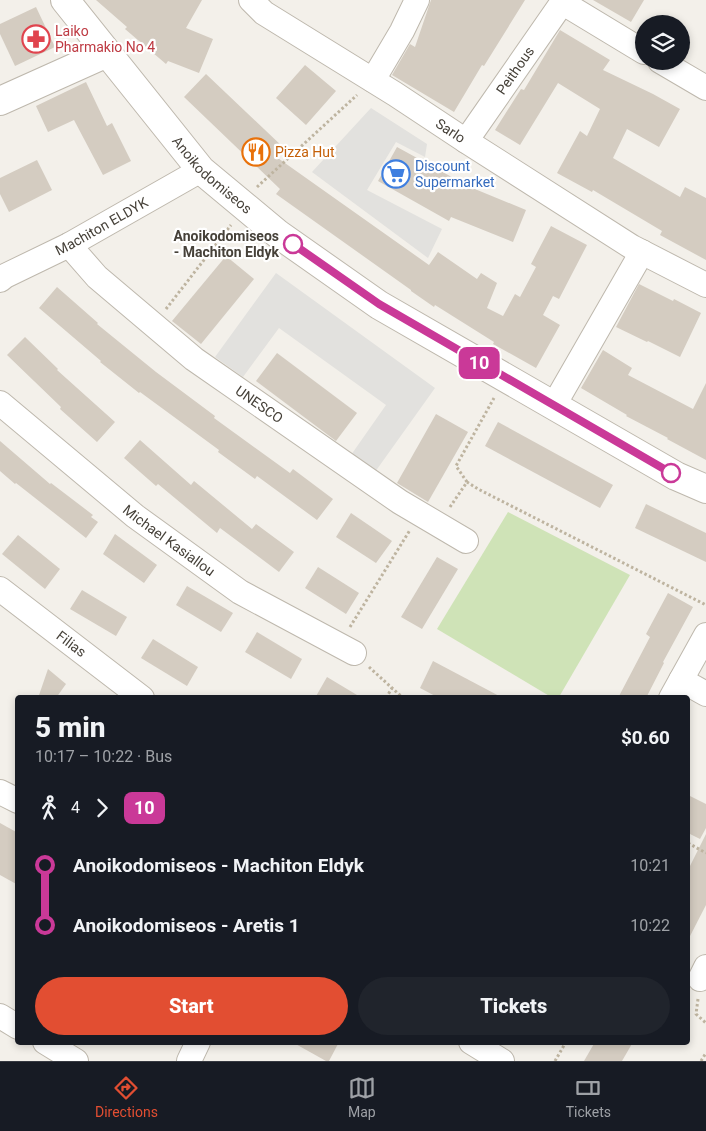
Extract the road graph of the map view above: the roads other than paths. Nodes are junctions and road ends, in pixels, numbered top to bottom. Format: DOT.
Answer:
graph roads {
  1 [pos="65,0"];
  2 [pos="251,0"];
  3 [pos="417,0"];
  4 [pos="563,1"];
  5 [pos="635,46"];
  6 [pos="107,53"];
  7 [pos="675,70"];
  8 [pos="373,80"];
  9 [pos="706,88"];
  10 [pos="0,101"];
  11 [pos="466,141"];
  12 [pos="201,170"];
  13 [pos="69,245"];
  14 [pos="642,252"];
  15 [pos="0,280"];
  16 [pos="706,285"];
  17 [pos="0,403"];
  18 [pos="554,405"];
  19 [pos="706,489"];
  20 [pos="466,541"];
  21 [pos="0,589"];
  22 [pos="706,635"];
  23 [pos="354,653"];
  24 [pos="676,689"];
  25 [pos="706,694"];
  26 [pos="138,695"];
  27 [pos="0,792"];
  28 [pos="15,800"];
  29 [pos="0,1016"];
  30 [pos="15,1025"];
  31 [pos="50,1045"];
  32 [pos="197,1045"];
  33 [pos="76,1061"];
  34 [pos="189,1061"];
  1 -- 6 [label="street, Anoikodomiseos"];
  2 -- 8 [label="street, Sarlo"];
  3 -- 8 [label="street"];
  4 -- 5 [label="street"];
  4 -- 11 [label="street, Peithous"];
  6 -- 10 [label="street"];
  6 -- 12 [label="street, Anoikodomiseos"];
  7 -- 9 [label="street"];
  8 -- 11 [label="street, Sarlo"];
  11 -- 14 [label="street, Sarlo"];
  12 -- 13 [label="street, Machiton ELDYK"];
  12 -- 18 [label="street, Anoikodomiseos"];
  13 -- 15 [label="street, Machiton ELDYK"];
  13 -- 20 [label="street, UNESCO"];
  14 -- 16 [label="street, Sarlo"];
  14 -- 18 [label="street"];
  17 -- 23 [label="street, Michael Kasiallou"];
  18 -- 19 [label="street, Anoikodomiseos"];
  21 -- 26 [label="street, Filias"];
  22 -- 24 [label="street"];
  24 -- 25 [label="street"];
  27 -- 28 [label="street"];
  29 -- 30 [label="street"];
  31 -- 33 [label="street"];
  32 -- 34 [label="street"];
}
